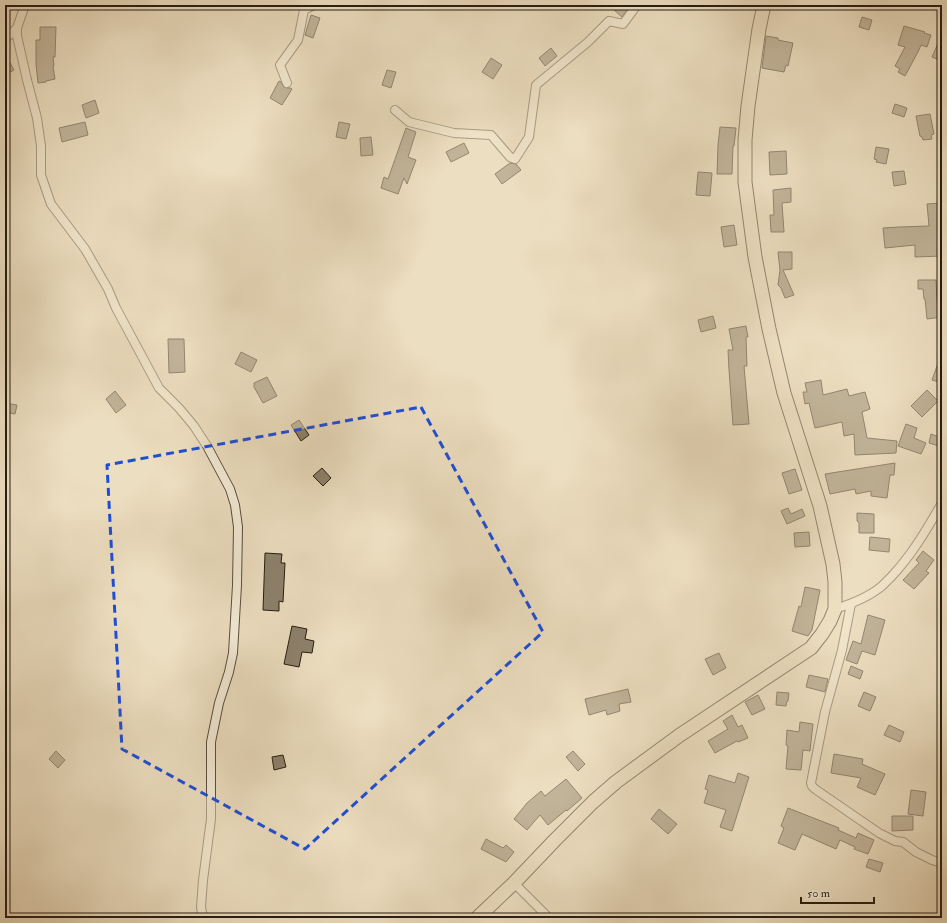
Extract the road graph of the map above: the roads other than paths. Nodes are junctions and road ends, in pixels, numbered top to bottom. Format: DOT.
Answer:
graph roads {
  1 [pos="25,5"];
  2 [pos="314,5"];
  3 [pos="637,5"];
  4 [pos="764,5"];
  5 [pos="17,28"];
  6 [pos="5,39"];
  7 [pos="287,83"];
  8 [pos="395,110"];
  9 [pos="942,503"];
  10 [pos="851,604"];
  11 [pos="835,609"];
  12 [pos="942,863"];
  13 [pos="514,883"];
  14 [pos="204,918"];
  15 [pos="477,918"];
  16 [pos="549,918"];
  1 -- 5 [label="street"];
  2 -- 7 [label="street"];
  3 -- 8 [label="street"];
  4 -- 11 [label="main road"];
  5 -- 6 [label="street"];
  5 -- 14 [label="street"];
  9 -- 10 [label="street"];
  10 -- 11 [label="street"];
  10 -- 12 [label="street"];
  11 -- 13 [label="main road"];
  13 -- 15 [label="main road"];
  13 -- 16 [label="street"];
}
